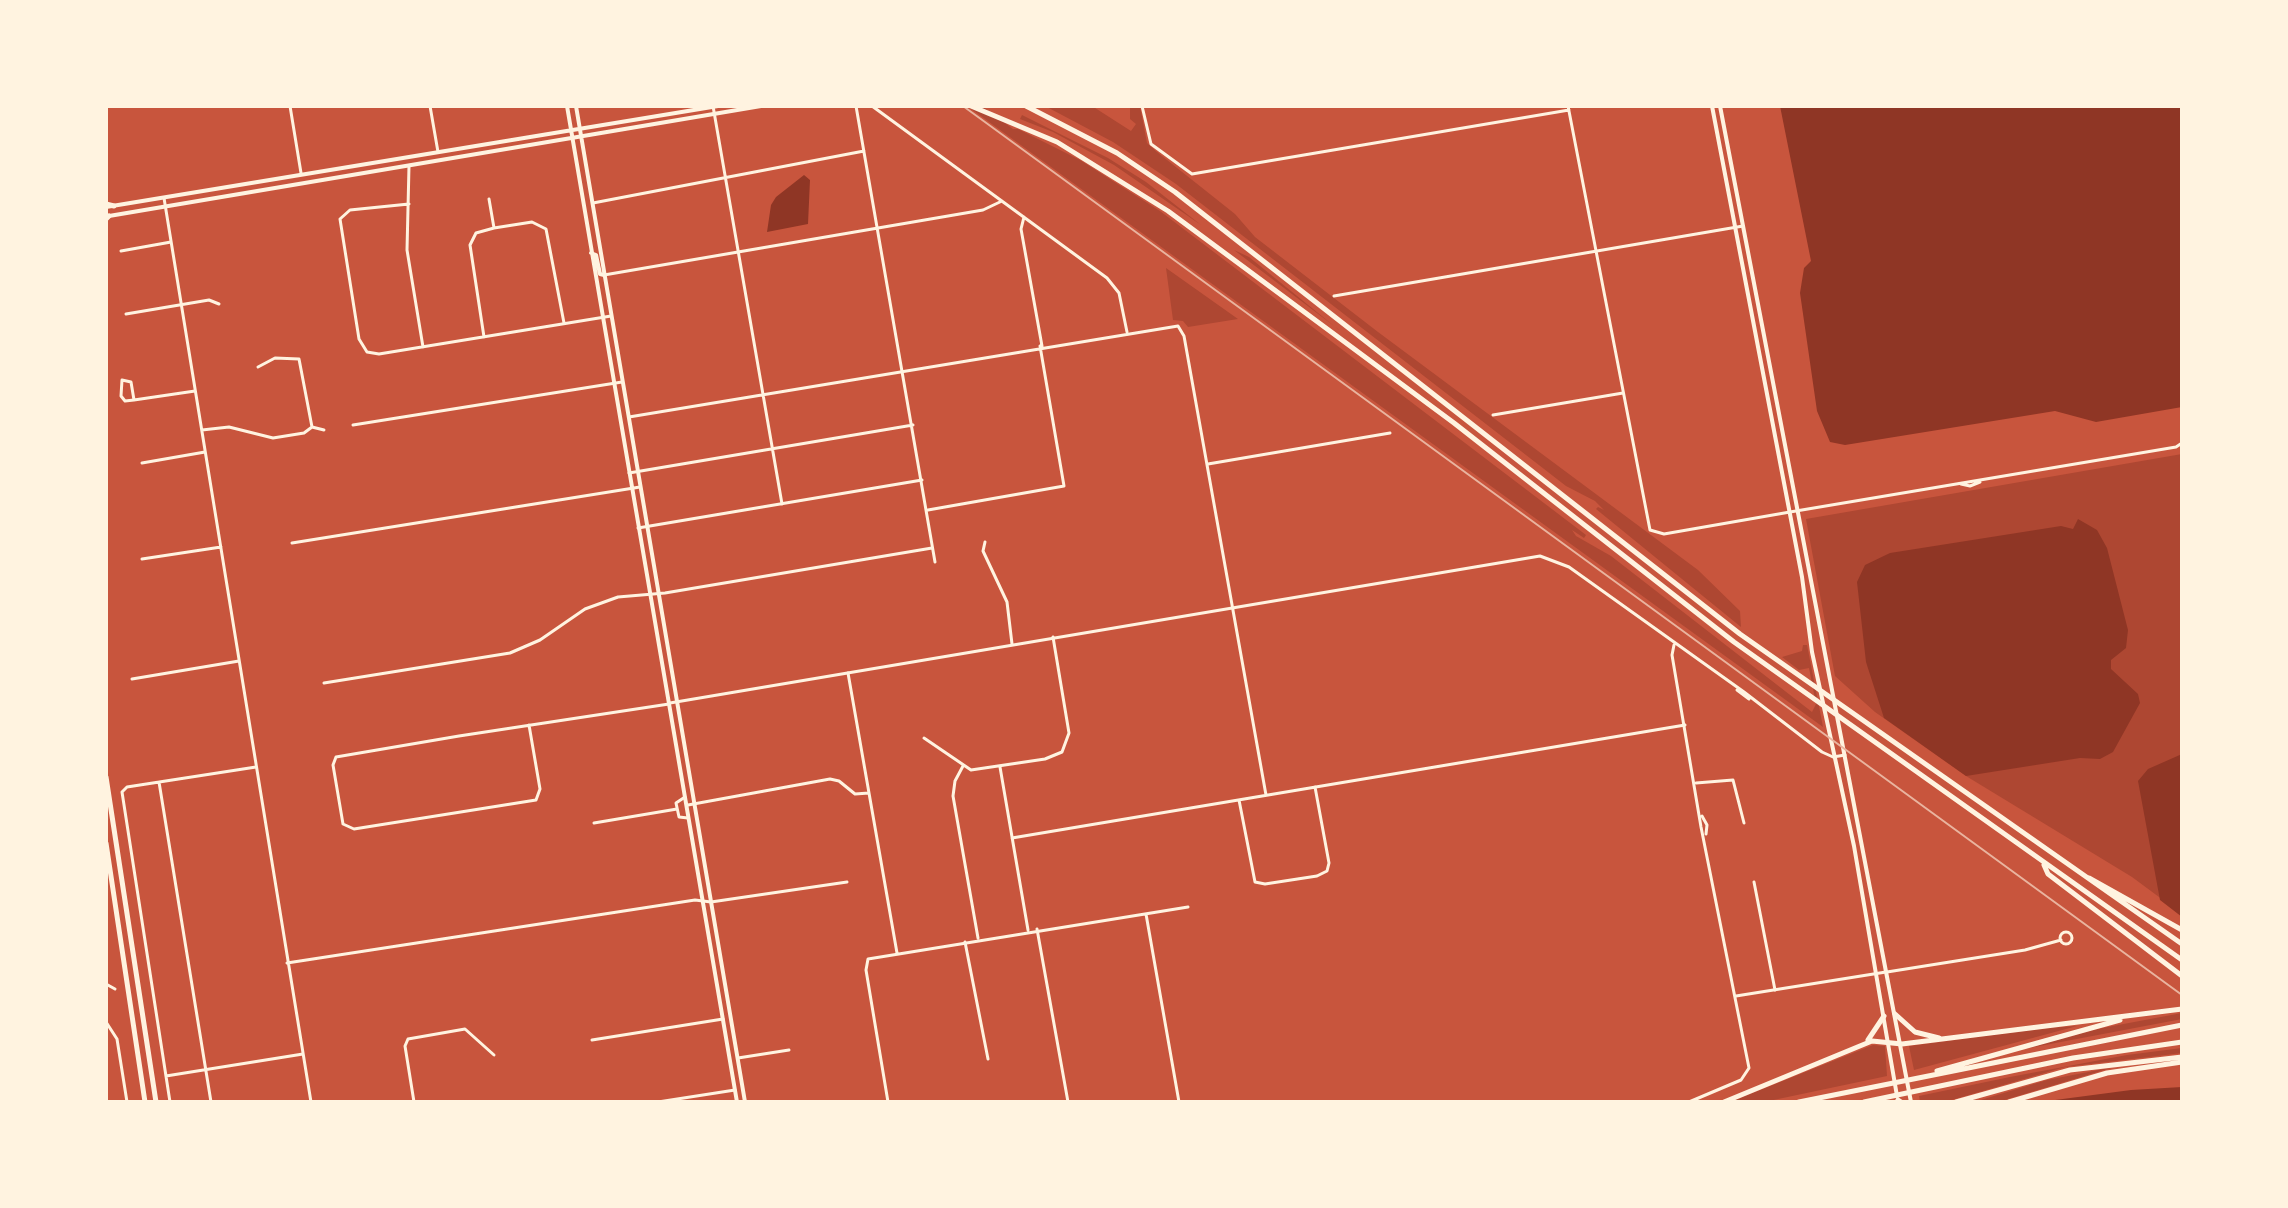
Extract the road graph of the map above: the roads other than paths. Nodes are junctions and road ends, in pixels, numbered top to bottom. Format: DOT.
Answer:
graph roads {
  1 [pos="290,106"];
  2 [pos="430,106"];
  3 [pos="567,106"];
  4 [pos="576,106"];
  5 [pos="715,106"];
  6 [pos="761,106"];
  7 [pos="872,106"];
  8 [pos="971,106"];
  9 [pos="1026,106"];
  10 [pos="1142,106"];
  11 [pos="857,107"];
  12 [pos="1569,108"];
  13 [pos="1721,108"];
  14 [pos="1712,109"];
  15 [pos="715,115"];
  16 [pos="581,130"];
  17 [pos="570,131"];
  18 [pos="582,138"];
  19 [pos="571,140"];
  20 [pos="493,143"];
  21 [pos="495,151"];
  22 [pos="864,151"];
  23 [pos="438,152"];
  24 [pos="404,157"];
  25 [pos="359,165"];
  26 [pos="409,166"];
  27 [pos="301,174"];
  28 [pos="351,175"];
  29 [pos="726,180"];
  30 [pos="303,183"];
  31 [pos="235,186"];
  32 [pos="236,195"];
  33 [pos="164,198"];
  34 [pos="489,199"];
  35 [pos="1002,201"];
  36 [pos="593,203"];
  37 [pos="409,204"];
  38 [pos="106,206"];
  39 [pos="114,206"];
  40 [pos="166,206"];
  41 [pos="107,217"];
  42 [pos="1024,217"];
  43 [pos="1743,226"];
  44 [pos="494,228"];
  45 [pos="878,228"];
  46 [pos="1735,228"];
  47 [pos="171,242"];
  48 [pos="121,251"];
  49 [pos="739,252"];
  50 [pos="1596,252"];
  51 [pos="591,253"];
  52 [pos="604,275"];
  53 [pos="1334,296"];
  54 [pos="181,304"];
  55 [pos="219,304"];
  56 [pos="126,314"];
  57 [pos="611,316"];
  58 [pos="602,318"];
  59 [pos="564,324"];
  60 [pos="1127,332"];
  61 [pos="484,337"];
  62 [pos="1041,346"];
  63 [pos="423,347"];
  64 [pos="258,367"];
  65 [pos="903,370"];
  66 [pos="1773,378"];
  67 [pos="1764,380"];
  68 [pos="622,382"];
  69 [pos="613,383"];
  70 [pos="195,391"];
  71 [pos="763,393"];
  72 [pos="1623,393"];
  73 [pos="134,400"];
  74 [pos="1493,415"];
  75 [pos="628,417"];
  76 [pos="620,418"];
  77 [pos="353,425"];
  78 [pos="913,425"];
  79 [pos="312,427"];
  80 [pos="202,430"];
  81 [pos="324,430"];
  82 [pos="1390,433"];
  83 [pos="2182,443"];
  84 [pos="2176,447"];
  85 [pos="2182,448"];
  86 [pos="772,449"];
  87 [pos="205,452"];
  88 [pos="142,463"];
  89 [pos="1207,464"];
  90 [pos="638,471"];
  91 [pos="629,473"];
  92 [pos="922,480"];
  93 [pos="640,487"];
  94 [pos="632,489"];
  95 [pos="782,504"];
  96 [pos="927,510"];
  97 [pos="1798,511"];
  98 [pos="1790,512"];
  99 [pos="647,526"];
  100 [pos="638,528"];
  101 [pos="985,542"];
  102 [pos="292,543"];
  103 [pos="221,547"];
  104 [pos="932,548"];
  105 [pos="142,559"];
  106 [pos="935,562"];
  107 [pos="650,593"];
  108 [pos="658,594"];
  109 [pos="1233,607"];
  110 [pos="1053,637"];
  111 [pos="1012,644"];
  112 [pos="1675,645"];
  113 [pos="239,661"];
  114 [pos="848,672"];
  115 [pos="132,679"];
  116 [pos="324,683"];
  117 [pos="677,702"];
  118 [pos="669,704"];
  119 [pos="529,725"];
  120 [pos="1685,725"];
  121 [pos="924,738"];
  122 [pos="1845,755"];
  123 [pos="1833,757"];
  124 [pos="963,766"];
  125 [pos="256,767"];
  126 [pos="1000,767"];
  127 [pos="106,777"];
  128 [pos="159,782"];
  129 [pos="1696,783"];
  130 [pos="1315,787"];
  131 [pos="869,793"];
  132 [pos="1266,795"];
  133 [pos="685,797"];
  134 [pos="1239,800"];
  135 [pos="695,803"];
  136 [pos="686,805"];
  137 [pos="677,809"];
  138 [pos="688,818"];
  139 [pos="594,823"];
  140 [pos="1744,823"];
  141 [pos="1012,838"];
  142 [pos="106,843"];
  143 [pos="2043,864"];
  144 [pos="2084,876"];
  145 [pos="847,882"];
  146 [pos="1754,882"];
  147 [pos="702,899"];
  148 [pos="711,902"];
  149 [pos="1188,907"];
  150 [pos="1146,914"];
  151 [pos="1037,929"];
  152 [pos="1028,930"];
  153 [pos="2182,930"];
  154 [pos="979,939"];
  155 [pos="2061,940"];
  156 [pos="965,942"];
  157 [pos="2182,944"];
  158 [pos="897,953"];
  159 [pos="2182,960"];
  160 [pos="287,963"];
  161 [pos="1886,972"];
  162 [pos="1877,973"];
  163 [pos="2182,976"];
  164 [pos="106,984"];
  165 [pos="115,989"];
  166 [pos="1775,990"];
  167 [pos="1736,996"];
  168 [pos="2181,1009"];
  169 [pos="1895,1014"];
  170 [pos="1884,1016"];
  171 [pos="2129,1017"];
  172 [pos="723,1019"];
  173 [pos="106,1022"];
  174 [pos="2182,1025"];
  175 [pos="1940,1039"];
  176 [pos="592,1040"];
  177 [pos="2182,1042"];
  178 [pos="1888,1043"];
  179 [pos="1864,1044"];
  180 [pos="1902,1044"];
  181 [pos="789,1050"];
  182 [pos="303,1054"];
  183 [pos="494,1055"];
  184 [pos="738,1058"];
  185 [pos="988,1059"];
  186 [pos="2182,1060"];
  187 [pos="206,1070"];
  188 [pos="1933,1074"];
  189 [pos="166,1076"];
  190 [pos="743,1089"];
  191 [pos="735,1090"];
  192 [pos="888,1101"];
  193 [pos="1899,1101"];
  194 [pos="2012,1101"];
  195 [pos="127,1102"];
  196 [pos="145,1102"];
  197 [pos="156,1102"];
  198 [pos="170,1102"];
  199 [pos="211,1102"];
  200 [pos="311,1102"];
  201 [pos="414,1102"];
  202 [pos="658,1102"];
  203 [pos="737,1102"];
  204 [pos="745,1102"];
  205 [pos="1068,1102"];
  206 [pos="1179,1102"];
  207 [pos="1689,1102"];
  208 [pos="1724,1102"];
  209 [pos="1799,1102"];
  210 [pos="1864,1102"];
  211 [pos="1911,1102"];
  212 [pos="1956,1102"];
  1 -- 27 [label="street"];
  2 -- 23 [label="street"];
  3 -- 17 [label="main road"];
  4 -- 16 [label="main road"];
  5 -- 15 [label="street"];
  5 -- 16 [label="main road"];
  6 -- 15 [label="main road"];
  7 -- 35 [label="street"];
  8 -- 143 [label="highway"];
  9 -- 144 [label="highway"];
  10 -- 12 [label="street"];
  11 -- 22 [label="street"];
  12 -- 50 [label="street"];
  13 -- 14 [label="main road"];
  13 -- 43 [label="main road"];
  14 -- 46 [label="main road"];
  15 -- 18 [label="main road"];
  15 -- 29 [label="street"];
  16 -- 17 [label="main road"];
  16 -- 18 [label="main road"];
  17 -- 19 [label="main road"];
  17 -- 20 [label="main road"];
  18 -- 19 [label="main road"];
  18 -- 36 [label="main road"];
  19 -- 21 [label="main road"];
  19 -- 51 [label="main road"];
  20 -- 21 [label="main road"];
  20 -- 23 [label="main road"];
  21 -- 26 [label="main road"];
  22 -- 29 [label="street"];
  22 -- 45 [label="street"];
  23 -- 24 [label="main road"];
  24 -- 25 [label="main road"];
  24 -- 26 [label="main road"];
  25 -- 27 [label="main road"];
  25 -- 28 [label="main road"];
  26 -- 28 [label="main road"];
  26 -- 37 [label="street"];
  27 -- 30 [label="main road"];
  27 -- 31 [label="main road"];
  28 -- 30 [label="main road"];
  29 -- 36 [label="street"];
  29 -- 49 [label="street"];
  30 -- 32 [label="main road"];
  31 -- 32 [label="main road"];
  31 -- 33 [label="main road"];
  32 -- 40 [label="main road"];
  33 -- 39 [label="main road"];
  33 -- 40 [label="street"];
  34 -- 44 [label="street"];
  35 -- 42 [label="street"];
  35 -- 45 [label="street"];
  36 -- 52 [label="main road"];
  37 -- 63 [label="street"];
  37 -- 63 [label="street"];
  38 -- 39 [label="highway"];
  40 -- 41 [label="main road"];
  40 -- 47 [label="street"];
  42 -- 60 [label="street"];
  42 -- 62 [label="street"];
  43 -- 46 [label="street"];
  43 -- 66 [label="main road"];
  44 -- 59 [label="street"];
  44 -- 61 [label="street"];
  45 -- 49 [label="street"];
  45 -- 65 [label="street"];
  46 -- 50 [label="street"];
  46 -- 67 [label="main road"];
  47 -- 48 [label="street"];
  47 -- 54 [label="street"];
  49 -- 52 [label="street"];
  49 -- 71 [label="street"];
  50 -- 53 [label="street"];
  50 -- 72 [label="street"];
  51 -- 52 [label="main road"];
  51 -- 58 [label="main road"];
  52 -- 57 [label="main road"];
  54 -- 55 [label="street"];
  54 -- 56 [label="street"];
  54 -- 70 [label="street"];
  57 -- 58 [label="street"];
  57 -- 68 [label="main road"];
  58 -- 59 [label="street"];
  58 -- 69 [label="main road"];
  59 -- 61 [label="street"];
  60 -- 62 [label="street"];
  60 -- 89 [label="street"];
  61 -- 63 [label="street"];
  62 -- 65 [label="street"];
  62 -- 96 [label="street"];
  64 -- 79 [label="street"];
  65 -- 71 [label="street"];
  65 -- 78 [label="street"];
  66 -- 67 [label="main road"];
  66 -- 97 [label="main road"];
  67 -- 98 [label="main road"];
  68 -- 69 [label="street"];
  68 -- 75 [label="main road"];
  69 -- 76 [label="main road"];
  69 -- 77 [label="street"];
  70 -- 73 [label="street"];
  70 -- 80 [label="street"];
  71 -- 75 [label="street"];
  71 -- 86 [label="street"];
  72 -- 74 [label="street"];
  72 -- 98 [label="street"];
  73 -- 73 [label="street"];
  75 -- 76 [label="main road"];
  75 -- 90 [label="main road"];
  76 -- 91 [label="main road"];
  78 -- 86 [label="street"];
  78 -- 92 [label="street"];
  79 -- 80 [label="street"];
  79 -- 81 [label="street"];
  80 -- 87 [label="street"];
  82 -- 89 [label="street"];
  83 -- 84 [label="street"];
  84 -- 85 [label="street"];
  84 -- 97 [label="street"];
  86 -- 90 [label="street"];
  86 -- 95 [label="street"];
  87 -- 88 [label="street"];
  87 -- 103 [label="street"];
  89 -- 109 [label="street"];
  90 -- 91 [label="street"];
  90 -- 93 [label="main road"];
  91 -- 94 [label="main road"];
  92 -- 95 [label="street"];
  92 -- 96 [label="street"];
  93 -- 94 [label="street"];
  93 -- 99 [label="main road"];
  94 -- 100 [label="main road"];
  94 -- 102 [label="street"];
  95 -- 99 [label="street"];
  96 -- 104 [label="street"];
  97 -- 98 [label="street"];
  97 -- 122 [label="main road"];
  98 -- 123 [label="main road"];
  99 -- 100 [label="street"];
  99 -- 108 [label="main road"];
  100 -- 107 [label="main road"];
  101 -- 111 [label="street"];
  103 -- 105 [label="street"];
  103 -- 113 [label="street"];
  104 -- 106 [label="street"];
  104 -- 108 [label="street"];
  107 -- 108 [label="street"];
  107 -- 116 [label="street"];
  107 -- 118 [label="main road"];
  108 -- 117 [label="main road"];
  109 -- 110 [label="street"];
  109 -- 112 [label="street"];
  109 -- 132 [label="street"];
  110 -- 111 [label="street"];
  110 -- 126 [label="street"];
  111 -- 114 [label="street"];
  112 -- 120 [label="street"];
  112 -- 123 [label="street"];
  113 -- 115 [label="street"];
  113 -- 125 [label="street"];
  114 -- 117 [label="street"];
  114 -- 131 [label="street"];
  117 -- 118 [label="street"];
  117 -- 135 [label="main road"];
  118 -- 119 [label="street"];
  118 -- 133 [label="main road"];
  119 -- 119 [label="street"];
  120 -- 129 [label="street"];
  120 -- 130 [label="street"];
  121 -- 124 [label="street"];
  122 -- 123 [label="street"];
  122 -- 161 [label="main road"];
  123 -- 162 [label="main road"];
  124 -- 126 [label="street"];
  124 -- 154 [label="street"];
  125 -- 128 [label="street"];
  125 -- 160 [label="street"];
  126 -- 141 [label="street"];
  127 -- 197 [label="highway"];
  128 -- 187 [label="street"];
  128 -- 189 [label="street"];
  129 -- 140 [label="street"];
  129 -- 167 [label="street"];
  130 -- 132 [label="street"];
  130 -- 134 [label="street"];
  131 -- 135 [label="street"];
  131 -- 158 [label="street"];
  132 -- 134 [label="street"];
  133 -- 136 [label="main road"];
  133 -- 137 [label="street"];
  134 -- 141 [label="street"];
  135 -- 136 [label="street"];
  135 -- 148 [label="main road"];
  136 -- 138 [label="main road"];
  137 -- 138 [label="street"];
  137 -- 139 [label="street"];
  138 -- 147 [label="main road"];
  141 -- 152 [label="street"];
  142 -- 196 [label="highway"];
  143 -- 159 [label="highway"];
  143 -- 163 [label="highway"];
  144 -- 153 [label="highway"];
  144 -- 157 [label="highway"];
  145 -- 148 [label="street"];
  146 -- 166 [label="street"];
  147 -- 148 [label="street"];
  147 -- 160 [label="street"];
  147 -- 172 [label="main road"];
  148 -- 184 [label="main road"];
  149 -- 150 [label="street"];
  150 -- 151 [label="street"];
  150 -- 206 [label="street"];
  151 -- 152 [label="street"];
  151 -- 205 [label="street"];
  152 -- 154 [label="street"];
  154 -- 156 [label="street"];
  155 -- 161 [label="street"];
  156 -- 158 [label="street"];
  156 -- 185 [label="street"];
  158 -- 192 [label="street"];
  160 -- 182 [label="street"];
  161 -- 162 [label="street"];
  161 -- 169 [label="main road"];
  162 -- 166 [label="street"];
  162 -- 170 [label="main road"];
  164 -- 165 [label="street"];
  166 -- 167 [label="street"];
  167 -- 207 [label="street"];
  168 -- 171 [label="highway"];
  169 -- 175 [label="highway"];
  169 -- 180 [label="main road"];
  170 -- 178 [label="main road"];
  170 -- 179 [label="highway"];
  171 -- 175 [label="highway"];
  171 -- 188 [label="highway"];
  172 -- 176 [label="street"];
  172 -- 191 [label="main road"];
  173 -- 195 [label="street"];
  174 -- 188 [label="highway"];
  175 -- 180 [label="highway"];
  177 -- 210 [label="highway"];
  178 -- 179 [label="highway"];
  178 -- 180 [label="highway"];
  178 -- 193 [label="main road"];
  179 -- 208 [label="highway"];
  180 -- 211 [label="main road"];
  181 -- 184 [label="street"];
  182 -- 187 [label="street"];
  182 -- 200 [label="street"];
  183 -- 201 [label="street"];
  184 -- 190 [label="main road"];
  186 -- 194 [label="highway"];
  186 -- 212 [label="highway"];
  187 -- 189 [label="street"];
  187 -- 199 [label="street"];
  188 -- 209 [label="highway"];
  189 -- 198 [label="street"];
  190 -- 191 [label="main road"];
  190 -- 204 [label="main road"];
  191 -- 202 [label="street"];
  191 -- 203 [label="main road"];
}
